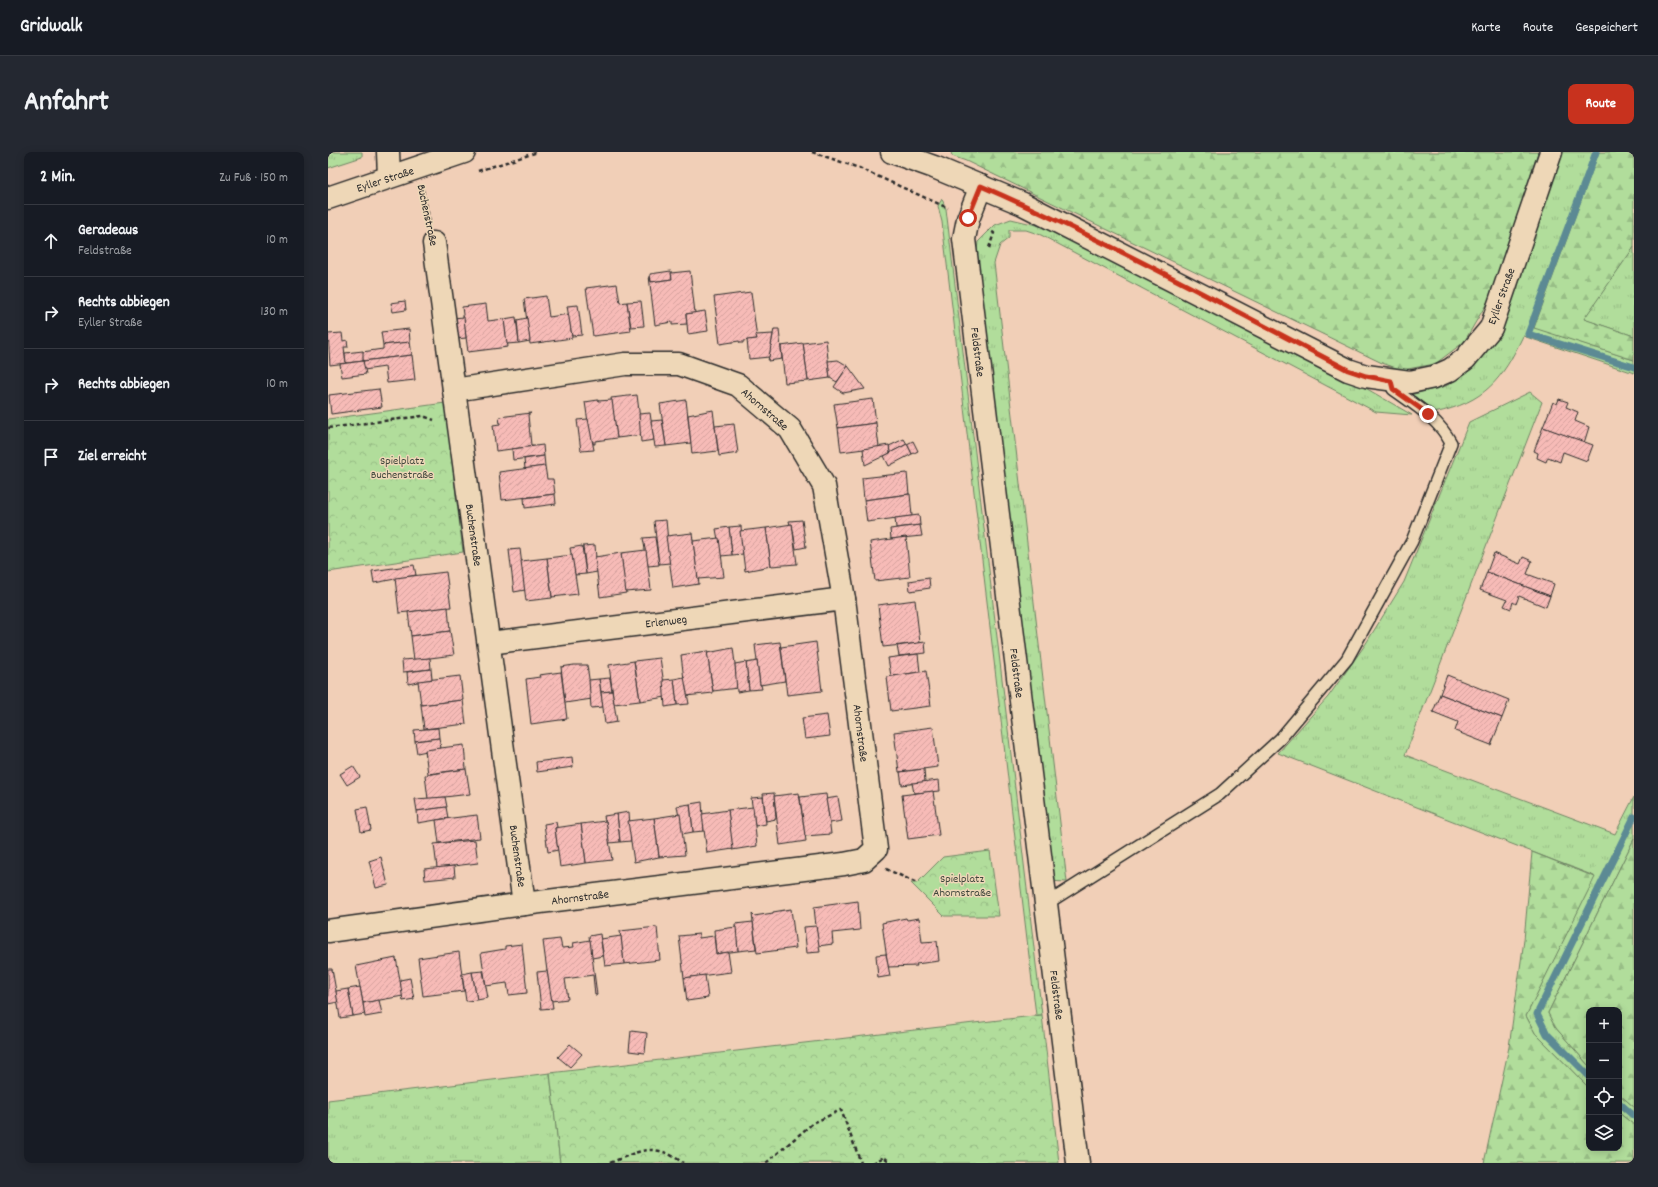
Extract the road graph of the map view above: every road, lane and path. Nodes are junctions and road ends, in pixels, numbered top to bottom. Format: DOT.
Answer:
graph roads {
  1 [pos="388,152"];
  2 [pos="464,152"];
  3 [pos="812,152"];
  4 [pos="892,152"];
  5 [pos="1551,152"];
  6 [pos="418,168"];
  7 [pos="389,176"];
  8 [pos="981,186"];
  9 [pos="328,198"];
  10 [pos="968,218"];
  11 [pos="994,233"];
  12 [pos="434,243"];
  13 [pos="1391,381"];
  14 [pos="454,390"];
  15 [pos="459,425"];
  16 [pos="328,428"];
  17 [pos="844,599"];
  18 [pos="490,643"];
  19 [pos="864,860"];
  20 [pos="917,883"];
  21 [pos="524,904"];
  22 [pos="1046,904"];
  23 [pos="328,931"];
  24 [pos="610,1163"];
  25 [pos="683,1163"];
  26 [pos="766,1163"];
  27 [pos="861,1163"];
  28 [pos="873,1163"];
  29 [pos="891,1163"];
  30 [pos="1078,1163"];
  1 -- 7 [label="street"];
  2 -- 6 [label="street, Eyller Straße"];
  3 -- 10 [label="path"];
  4 -- 8 [label="street, Eyller Straße"];
  5 -- 13 [label="street, Eyller Straße"];
  6 -- 7 [label="street, Eyller Straße"];
  6 -- 12 [label="path, Buchenstraße"];
  7 -- 9 [label="street, Eyller Straße"];
  8 -- 10 [label="street, Feldstraße"];
  8 -- 13 [label="street, Eyller Straße"];
  10 -- 11 [label="path"];
  10 -- 22 [label="street, Feldstraße"];
  12 -- 14 [label="street, Buchenstraße"];
  13 -- 22 [label="lane"];
  14 -- 15 [label="street, Buchenstraße"];
  14 -- 17 [label="street, Ahornstraße"];
  15 -- 16 [label="path"];
  15 -- 18 [label="street, Buchenstraße"];
  17 -- 18 [label="street, Erlenweg"];
  17 -- 19 [label="street, Ahornstraße"];
  18 -- 21 [label="street, Buchenstraße"];
  19 -- 20 [label="path"];
  19 -- 21 [label="street, Ahornstraße"];
  21 -- 23 [label="street, Ahornstraße"];
  22 -- 30 [label="street, Feldstraße"];
  24 -- 25 [label="path"];
  26 -- 27 [label="path"];
  28 -- 29 [label="path"];
}
